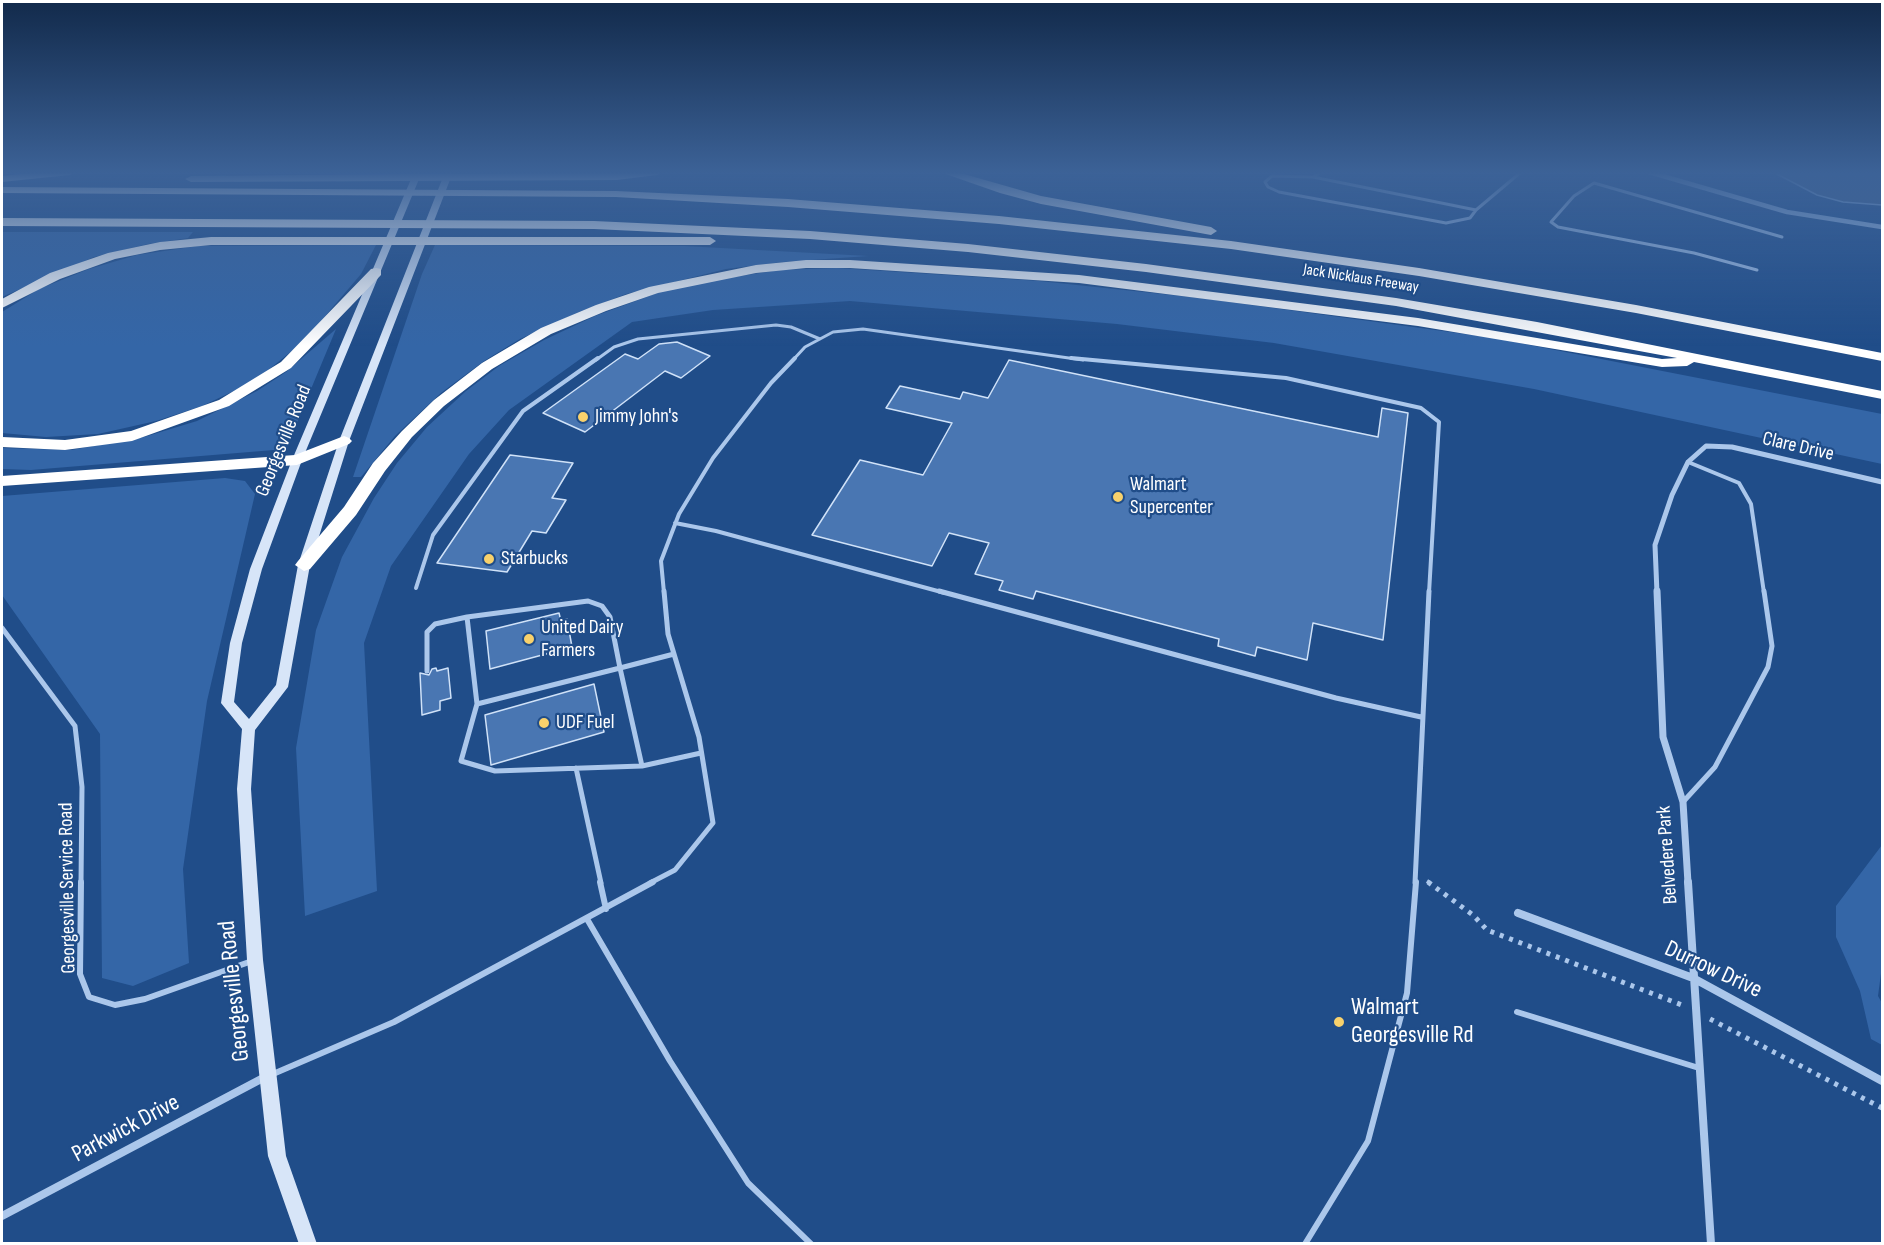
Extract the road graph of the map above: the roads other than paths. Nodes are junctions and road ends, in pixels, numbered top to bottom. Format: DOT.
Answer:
graph roads {
  1 [pos="394,230"];
  2 [pos="427,230"];
  3 [pos="702,230"];
  4 [pos="1103,230"];
  5 [pos="1199,230"];
  6 [pos="1574,230"];
  7 [pos="1758,230"];
  8 [pos="837,237"];
  9 [pos="1782,237"];
  10 [pos="1757,270"];
  11 [pos="376,272"];
  12 [pos="1419,272"];
  13 [pos="2,303"];
  14 [pos="820,339"];
  15 [pos="1882,357"];
  16 [pos="1720,362"];
  17 [pos="1882,395"];
  18 [pos="344,441"];
  19 [pos="2,442"];
  20 [pos="1706,446"];
  21 [pos="297,460"];
  22 [pos="1688,462"];
  23 [pos="2,481"];
  24 [pos="1882,483"];
  25 [pos="675,523"];
  26 [pos="304,565"];
  27 [pos="416,588"];
  28 [pos="467,617"];
  29 [pos="2,628"];
  30 [pos="674,654"];
  31 [pos="620,668"];
  32 [pos="427,671"];
  33 [pos="477,704"];
  34 [pos="1421,717"];
  35 [pos="249,728"];
  36 [pos="702,753"];
  37 [pos="642,766"];
  38 [pos="576,768"];
  39 [pos="1683,802"];
  40 [pos="606,909"];
  41 [pos="1518,913"];
  42 [pos="587,919"];
  43 [pos="255,960"];
  44 [pos="1693,978"];
  45 [pos="1517,1012"];
  46 [pos="1699,1068"];
  47 [pos="268,1076"];
  48 [pos="1882,1081"];
  49 [pos="2,1216"];
  50 [pos="308,1244"];
  51 [pos="811,1244"];
  52 [pos="1305,1244"];
  53 [pos="1711,1244"];
  1 -- 11 [label="main road, Georgesville Road"];
  2 -- 18 [label="main road"];
  3 -- 8 [label="highway, Jack Nicklaus Freeway"];
  4 -- 12 [label="highway, Jack Nicklaus Freeway"];
  5 -- 12 [label="highway"];
  6 -- 10 [label="lane"];
  7 -- 9 [label="lane"];
  8 -- 13 [label="highway"];
  8 -- 16 [label="highway, Jack Nicklaus Freeway"];
  11 -- 19 [label="highway"];
  11 -- 21 [label="main road, Georgesville Road"];
  12 -- 15 [label="highway, Jack Nicklaus Freeway"];
  14 -- 25 [label="lane"];
  14 -- 27 [label="lane"];
  14 -- 34 [label="lane"];
  16 -- 17 [label="highway, Jack Nicklaus Freeway"];
  16 -- 26 [label="highway"];
  18 -- 21 [label="highway"];
  18 -- 26 [label="main road"];
  20 -- 22 [label="street, Belvedere Park"];
  20 -- 24 [label="street, Clare Drive"];
  21 -- 23 [label="highway"];
  21 -- 35 [label="main road, Georgesville Road"];
  22 -- 39 [label="street, Belvedere Park"];
  22 -- 39 [label="lane"];
  25 -- 30 [label="lane"];
  25 -- 34 [label="lane"];
  26 -- 35 [label="main road"];
  28 -- 31 [label="lane"];
  28 -- 32 [label="lane"];
  28 -- 33 [label="lane"];
  29 -- 43 [label="lane, Georgesville Service Road"];
  30 -- 31 [label="lane"];
  30 -- 36 [label="lane"];
  31 -- 33 [label="lane"];
  31 -- 37 [label="lane"];
  33 -- 38 [label="lane"];
  34 -- 52 [label="lane"];
  35 -- 43 [label="main road, Georgesville Road"];
  36 -- 37 [label="lane"];
  36 -- 40 [label="lane"];
  37 -- 38 [label="lane"];
  38 -- 40 [label="lane"];
  39 -- 44 [label="street, Belvedere Park"];
  40 -- 42 [label="lane"];
  41 -- 44 [label="street, Durrow Drive"];
  42 -- 47 [label="lane"];
  42 -- 51 [label="lane"];
  43 -- 47 [label="main road, Georgesville Road"];
  44 -- 46 [label="street, Belvedere Park"];
  44 -- 48 [label="street, Durrow Drive"];
  45 -- 46 [label="lane"];
  46 -- 53 [label="street, Belvedere Park"];
  47 -- 49 [label="street, Parkwick Drive"];
  47 -- 50 [label="main road, Georgesville Road"];
}
